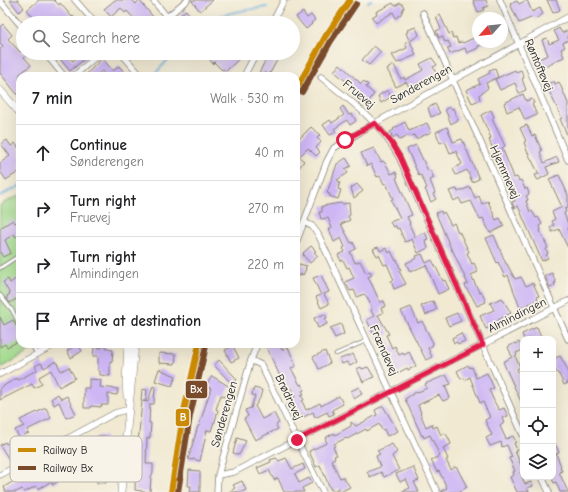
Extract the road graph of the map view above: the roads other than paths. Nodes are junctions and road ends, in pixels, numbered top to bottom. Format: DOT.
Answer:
graph roads {
  1 [pos="75,0"];
  2 [pos="152,0"];
  3 [pos="187,0"];
  4 [pos="283,0"];
  5 [pos="500,0"];
  6 [pos="0,1"];
  7 [pos="423,13"];
  8 [pos="89,16"];
  9 [pos="166,16"];
  10 [pos="168,16"];
  11 [pos="275,16"];
  12 [pos="568,18"];
  13 [pos="16,20"];
  14 [pos="518,44"];
  15 [pos="51,60"];
  16 [pos="92,60"];
  17 [pos="128,60"];
  18 [pos="252,60"];
  19 [pos="61,72"];
  20 [pos="79,72"];
  21 [pos="138,72"];
  22 [pos="246,72"];
  23 [pos="321,77"];
  24 [pos="452,80"];
  25 [pos="0,90"];
  26 [pos="16,108"];
  27 [pos="375,123"];
  28 [pos="568,160"];
  29 [pos="304,222"];
  30 [pos="300,232"];
  31 [pos="16,258"];
  32 [pos="0,268"];
  33 [pos="0,295"];
  34 [pos="568,301"];
  35 [pos="554,308"];
  36 [pos="16,318"];
  37 [pos="368,340"];
  38 [pos="568,340"];
  39 [pos="483,345"];
  40 [pos="33,348"];
  41 [pos="48,348"];
  42 [pos="128,348"];
  43 [pos="135,348"];
  44 [pos="256,348"];
  45 [pos="37,354"];
  46 [pos="336,354"];
  47 [pos="251,360"];
  48 [pos="0,374"];
  49 [pos="391,392"];
  50 [pos="129,409"];
  51 [pos="520,428"];
  52 [pos="72,436"];
  53 [pos="126,436"];
  54 [pos="297,440"];
  55 [pos="10,470"];
  56 [pos="0,475"];
  57 [pos="218,475"];
  58 [pos="543,480"];
  59 [pos="122,482"];
  60 [pos="121,492"];
  61 [pos="217,492"];
  62 [pos="323,492"];
  63 [pos="437,492"];
  64 [pos="549,492"];
  1 -- 8 [label="street"];
  2 -- 9 [label="street"];
  3 -- 10 [label="street"];
  4 -- 11 [label="street"];
  5 -- 14 [label="street, Røntoftevej"];
  6 -- 13 [label="street"];
  7 -- 24 [label="street, Hjemmevej"];
  12 -- 14 [label="street, Sønderengen"];
  14 -- 24 [label="street, Sønderengen"];
  14 -- 28 [label="street, Røntoftevej"];
  15 -- 19 [label="street"];
  16 -- 20 [label="street"];
  17 -- 21 [label="street"];
  18 -- 22 [label="street"];
  23 -- 27 [label="street, Fruevej"];
  24 -- 27 [label="street, Sønderengen"];
  24 -- 35 [label="street, Hjemmevej"];
  25 -- 26 [label="street"];
  27 -- 29 [label="street, Sønderengen"];
  27 -- 39 [label="street, Fruevej"];
  29 -- 30 [label="street, Sønderengen"];
  29 -- 37 [label="street, Frændevej"];
  31 -- 32 [label="lane"];
  33 -- 36 [label="lane"];
  34 -- 35 [label="street, Almindingen"];
  35 -- 38 [label="street, Hjemmevej"];
  35 -- 39 [label="street, Almindingen"];
  37 -- 46 [label="lane"];
  37 -- 49 [label="street, Frændevej"];
  39 -- 49 [label="street, Almindingen"];
  39 -- 51 [label="street, Fruevej"];
  40 -- 45 [label="lane"];
  41 -- 45 [label="street"];
  42 -- 50 [label="street"];
  43 -- 50 [label="street"];
  44 -- 47 [label="street, Sønderengen"];
  45 -- 48 [label="street"];
  47 -- 54 [label="street, Brødrevej"];
  47 -- 57 [label="street, Sønderengen"];
  49 -- 54 [label="street, Almindingen"];
  49 -- 63 [label="street, Frændevej"];
  50 -- 52 [label="street"];
  50 -- 53 [label="street"];
  54 -- 57 [label="street, Almindingen"];
  54 -- 62 [label="street, Brødrevej"];
  55 -- 56 [label="street"];
  57 -- 61 [label="street, Sønderengen"];
  58 -- 64 [label="street"];
  59 -- 60 [label="street"];
}
